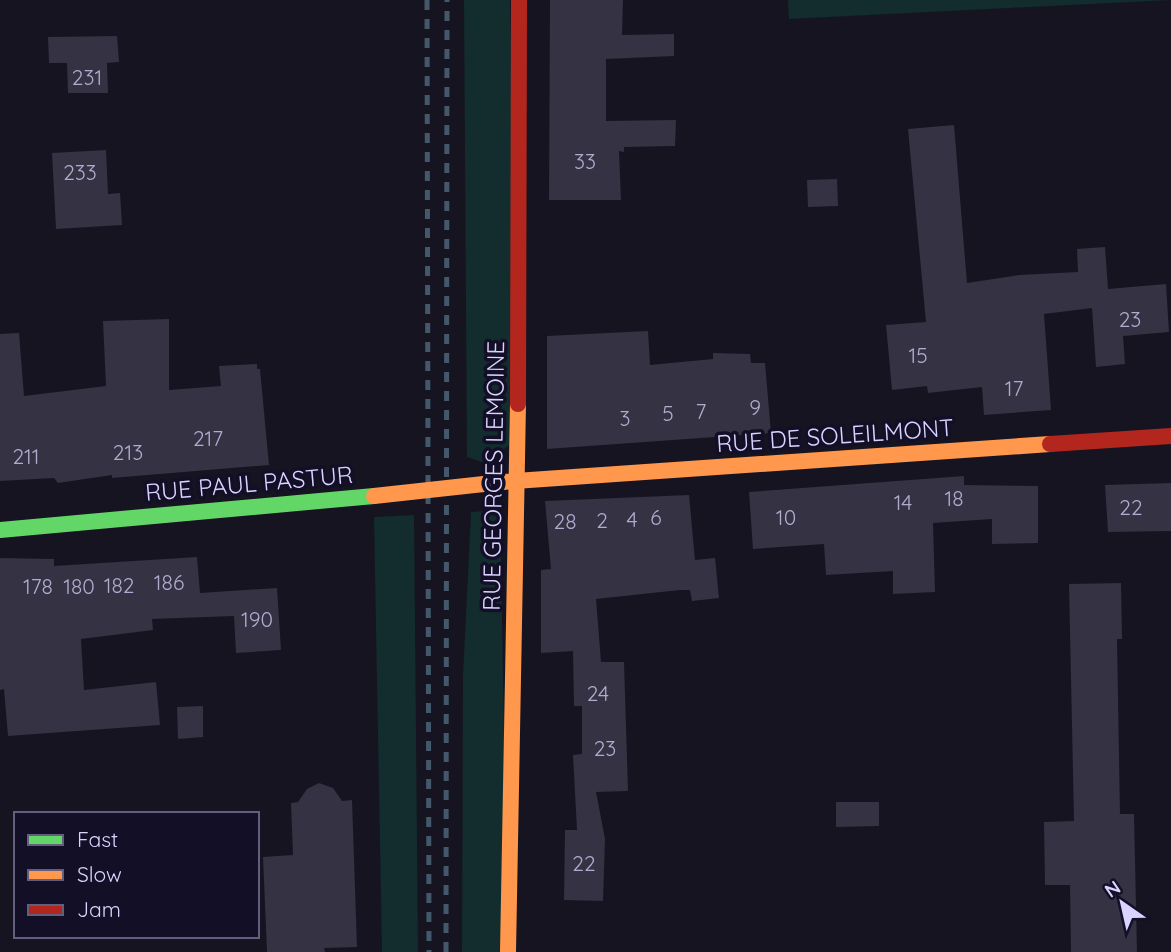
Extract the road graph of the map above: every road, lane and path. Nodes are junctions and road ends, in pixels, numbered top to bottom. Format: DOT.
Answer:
graph roads {
  1 [pos="519,0"];
  2 [pos="1171,436"];
  3 [pos="510,481"];
  4 [pos="0,530"];
  5 [pos="508,952"];
  1 -- 3 [label="street, RUE GEORGES LEMOINE"];
  2 -- 3 [label="street, RUE DE SOLEILMONT"];
  3 -- 4 [label="street, RUE PAUL PASTUR, bridge"];
  3 -- 5 [label="street, RUE GEORGES LEMOINE"];
}
